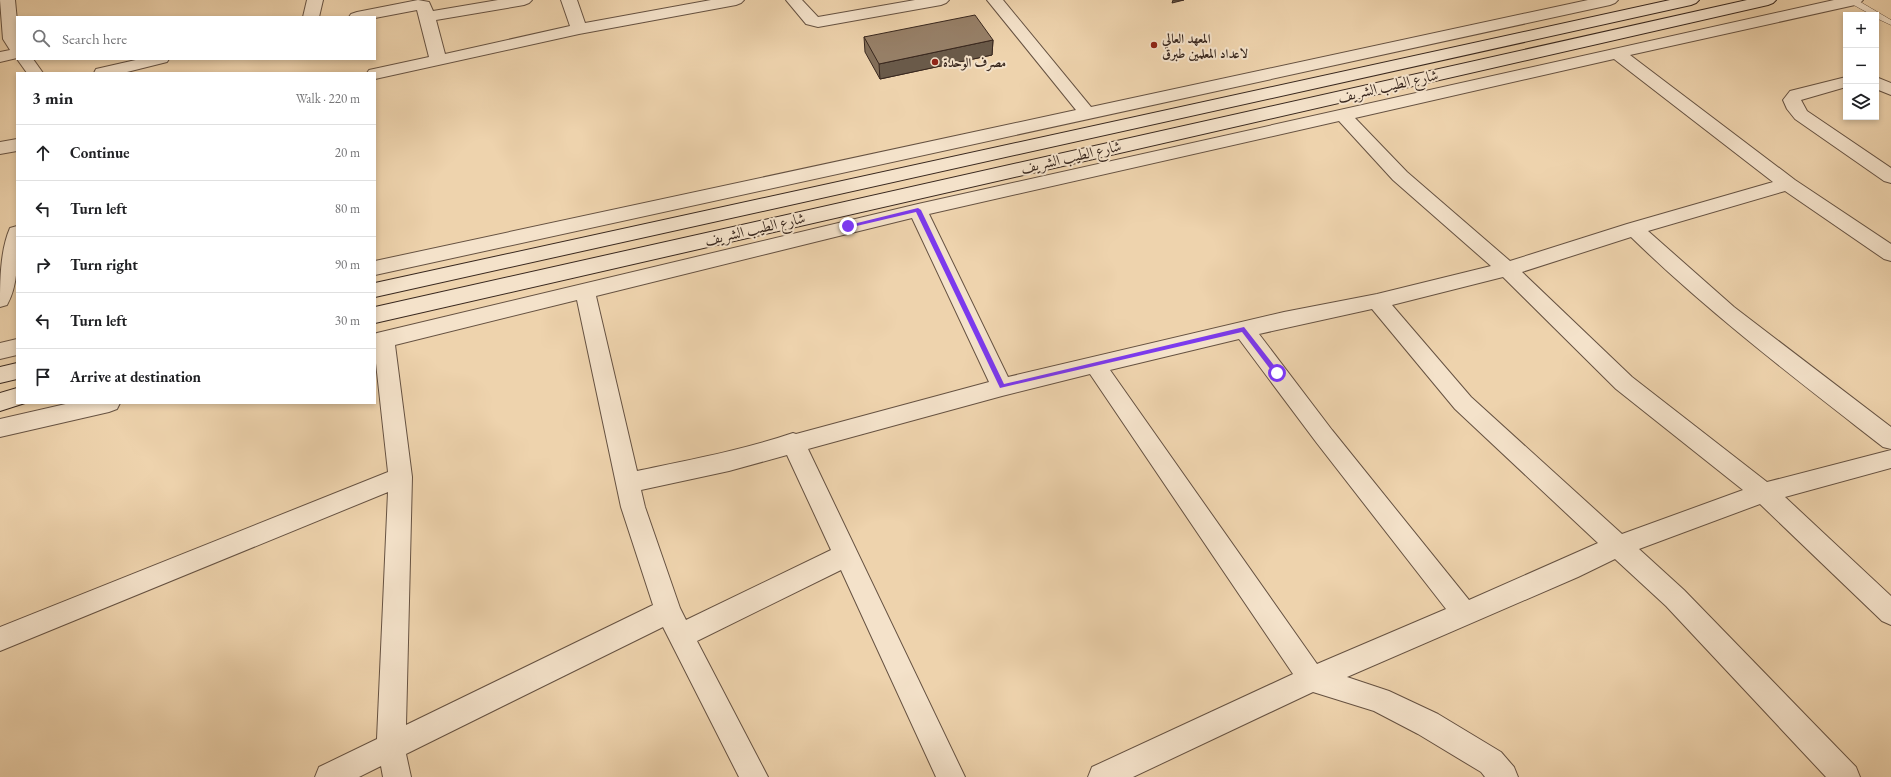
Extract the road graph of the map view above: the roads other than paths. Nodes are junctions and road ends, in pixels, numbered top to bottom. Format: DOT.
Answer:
graph roads {
  1 [pos="7,0"];
  2 [pos="315,0"];
  3 [pos="524,0"];
  4 [pos="569,0"];
  5 [pos="736,0"];
  6 [pos="794,0"];
  7 [pos="941,0"];
  8 [pos="995,0"];
  9 [pos="1610,0"];
  10 [pos="1691,0"];
  11 [pos="1768,0"];
  12 [pos="1854,1"];
  13 [pos="311,16"];
  14 [pos="362,16"];
  15 [pos="428,17"];
  16 [pos="1891,23"];
  17 [pos="579,29"];
  18 [pos="16,46"];
  19 [pos="16,53"];
  20 [pos="1618,54"];
  21 [pos="0,57"];
  22 [pos="438,59"];
  23 [pos="26,60"];
  24 [pos="157,60"];
  25 [pos="1891,70"];
  26 [pos="34,72"];
  27 [pos="106,72"];
  28 [pos="1879,73"];
  29 [pos="376,74"];
  30 [pos="1843,83"];
  31 [pos="1879,84"];
  32 [pos="1891,90"];
  33 [pos="1088,114"];
  34 [pos="1343,115"];
  35 [pos="16,145"];
  36 [pos="0,148"];
  37 [pos="1891,177"];
  38 [pos="1788,184"];
  39 [pos="918,210"];
  40 [pos="1634,229"];
  41 [pos="16,237"];
  42 [pos="1891,254"];
  43 [pos="376,268"];
  44 [pos="1507,270"];
  45 [pos="376,290"];
  46 [pos="585,291"];
  47 [pos="0,300"];
  48 [pos="1377,301"];
  49 [pos="376,315"];
  50 [pos="1244,330"];
  51 [pos="379,340"];
  52 [pos="16,347"];
  53 [pos="0,351"];
  54 [pos="1094,365"];
  55 [pos="16,371"];
  56 [pos="0,375"];
  57 [pos="1002,387"];
  58 [pos="16,397"];
  59 [pos="0,402"];
  60 [pos="105,404"];
  61 [pos="0,428"];
  62 [pos="1891,440"];
  63 [pos="793,442"];
  64 [pos="1891,459"];
  65 [pos="400,477"];
  66 [pos="628,484"];
  67 [pos="1764,493"];
  68 [pos="1617,546"];
  69 [pos="846,555"];
  70 [pos="668,611"];
  71 [pos="1891,613"];
  72 [pos="1465,614"];
  73 [pos="680,636"];
  74 [pos="0,638"];
  75 [pos="1312,679"];
  76 [pos="391,747"];
  77 [pos="329,777"];
  78 [pos="397,777"];
  79 [pos="754,777"];
  80 [pos="951,777"];
  81 [pos="1102,777"];
  82 [pos="1504,777"];
  83 [pos="1846,777"];
  1 -- 18 [label="street"];
  2 -- 13 [label="street"];
  3 -- 15 [label="street"];
  4 -- 17 [label="street"];
  5 -- 17 [label="street"];
  6 -- 7 [label="street"];
  8 -- 33 [label="street"];
  9 -- 33 [label="street"];
  10 -- 45 [label="street, شارع الطيب الشريف"];
  11 -- 49 [label="street, شارع الطيب الشريف"];
  12 -- 16 [label="lane"];
  12 -- 20 [label="street"];
  14 -- 15 [label="street"];
  15 -- 22 [label="street"];
  17 -- 22 [label="street"];
  19 -- 21 [label="street"];
  20 -- 34 [label="street"];
  20 -- 38 [label="street"];
  22 -- 29 [label="street"];
  23 -- 26 [label="street"];
  24 -- 27 [label="street"];
  25 -- 28 [label="street"];
  30 -- 37 [label="street"];
  31 -- 32 [label="street"];
  33 -- 43 [label="street"];
  34 -- 39 [label="street"];
  34 -- 44 [label="street"];
  35 -- 36 [label="street"];
  38 -- 40 [label="street"];
  38 -- 42 [label="street"];
  39 -- 46 [label="street"];
  39 -- 57 [label="street"];
  40 -- 44 [label="street"];
  40 -- 62 [label="street"];
  41 -- 47 [label="street"];
  44 -- 48 [label="street"];
  44 -- 67 [label="street"];
  46 -- 51 [label="street"];
  46 -- 66 [label="street"];
  48 -- 50 [label="street"];
  48 -- 68 [label="street"];
  50 -- 54 [label="street"];
  50 -- 72 [label="street"];
  51 -- 65 [label="street"];
  52 -- 53 [label="street"];
  54 -- 57 [label="street"];
  54 -- 75 [label="street"];
  55 -- 56 [label="street"];
  57 -- 63 [label="street"];
  58 -- 59 [label="street"];
  60 -- 61 [label="street"];
  63 -- 66 [label="street"];
  63 -- 69 [label="street"];
  64 -- 67 [label="street"];
  65 -- 74 [label="street"];
  65 -- 76 [label="street"];
  66 -- 70 [label="street"];
  67 -- 68 [label="street"];
  67 -- 71 [label="street"];
  68 -- 72 [label="street"];
  68 -- 83 [label="street"];
  69 -- 73 [label="street"];
  69 -- 80 [label="street"];
  70 -- 73 [label="street"];
  70 -- 76 [label="street"];
  72 -- 75 [label="street"];
  73 -- 79 [label="street"];
  75 -- 81 [label="street"];
  75 -- 82 [label="street"];
  76 -- 77 [label="street"];
  76 -- 78 [label="street"];
}
